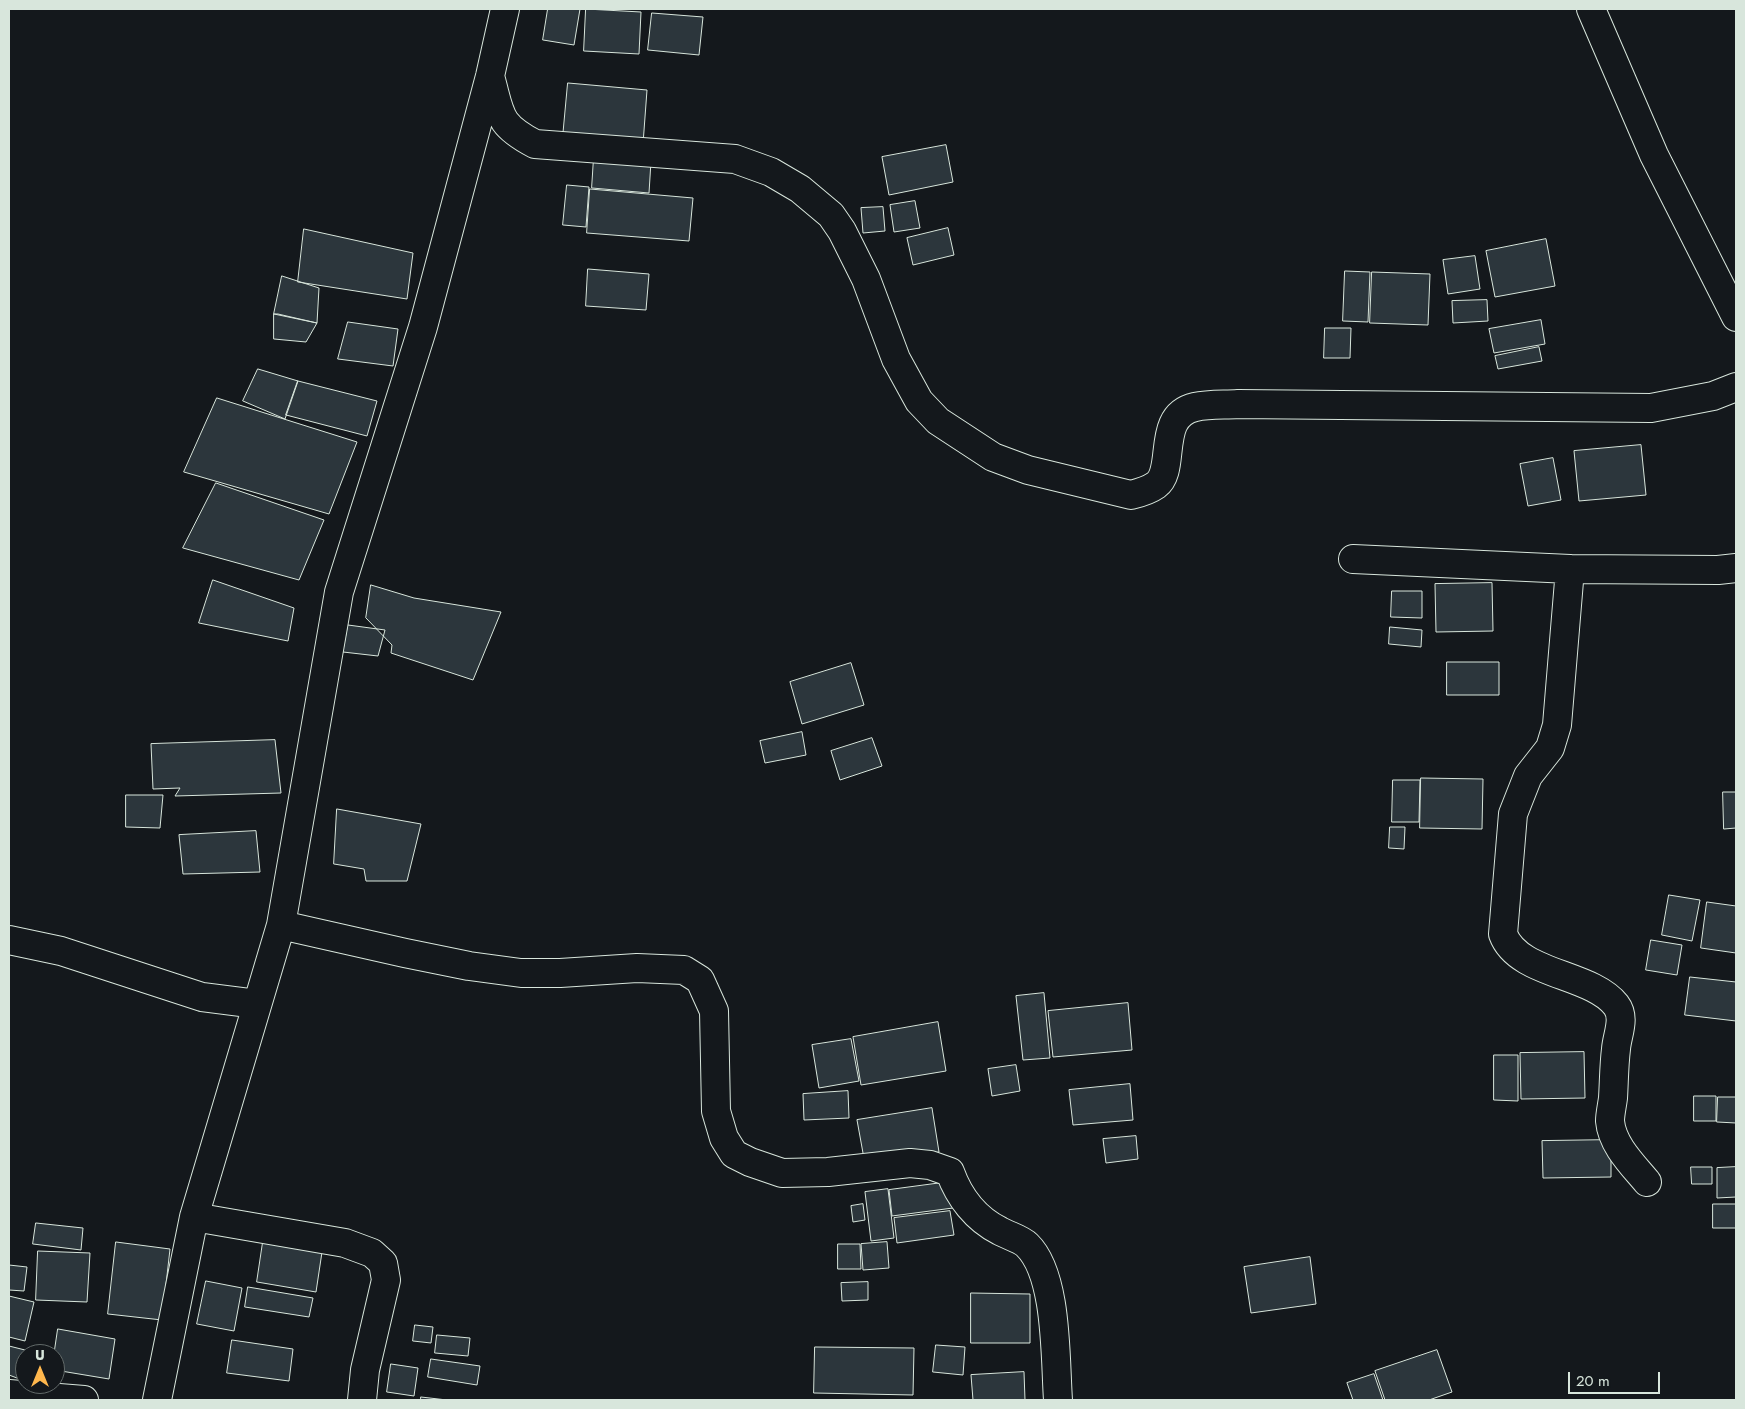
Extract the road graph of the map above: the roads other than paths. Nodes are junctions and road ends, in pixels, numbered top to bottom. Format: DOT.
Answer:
graph roads {
  1 [pos="505,9"];
  2 [pos="1591,9"];
  3 [pos="490,76"];
  4 [pos="1736,317"];
  5 [pos="1736,387"];
  6 [pos="1353,560"];
  7 [pos="1736,568"];
  8 [pos="1570,569"];
  9 [pos="281,925"];
  10 [pos="9,940"];
  11 [pos="257,1004"];
  12 [pos="1647,1182"];
  13 [pos="194,1217"];
  14 [pos="9,1394"];
  15 [pos="84,1400"];
  16 [pos="158,1400"];
  17 [pos="362,1400"];
  18 [pos="1058,1400"];
  1 -- 3 [label="street"];
  2 -- 4 [label="street"];
  3 -- 5 [label="street"];
  3 -- 9 [label="street"];
  6 -- 8 [label="street"];
  7 -- 8 [label="street"];
  8 -- 12 [label="street"];
  9 -- 11 [label="street"];
  9 -- 18 [label="street"];
  10 -- 11 [label="street"];
  11 -- 13 [label="street"];
  13 -- 16 [label="street"];
  13 -- 17 [label="street"];
  14 -- 15 [label="street"];
}
